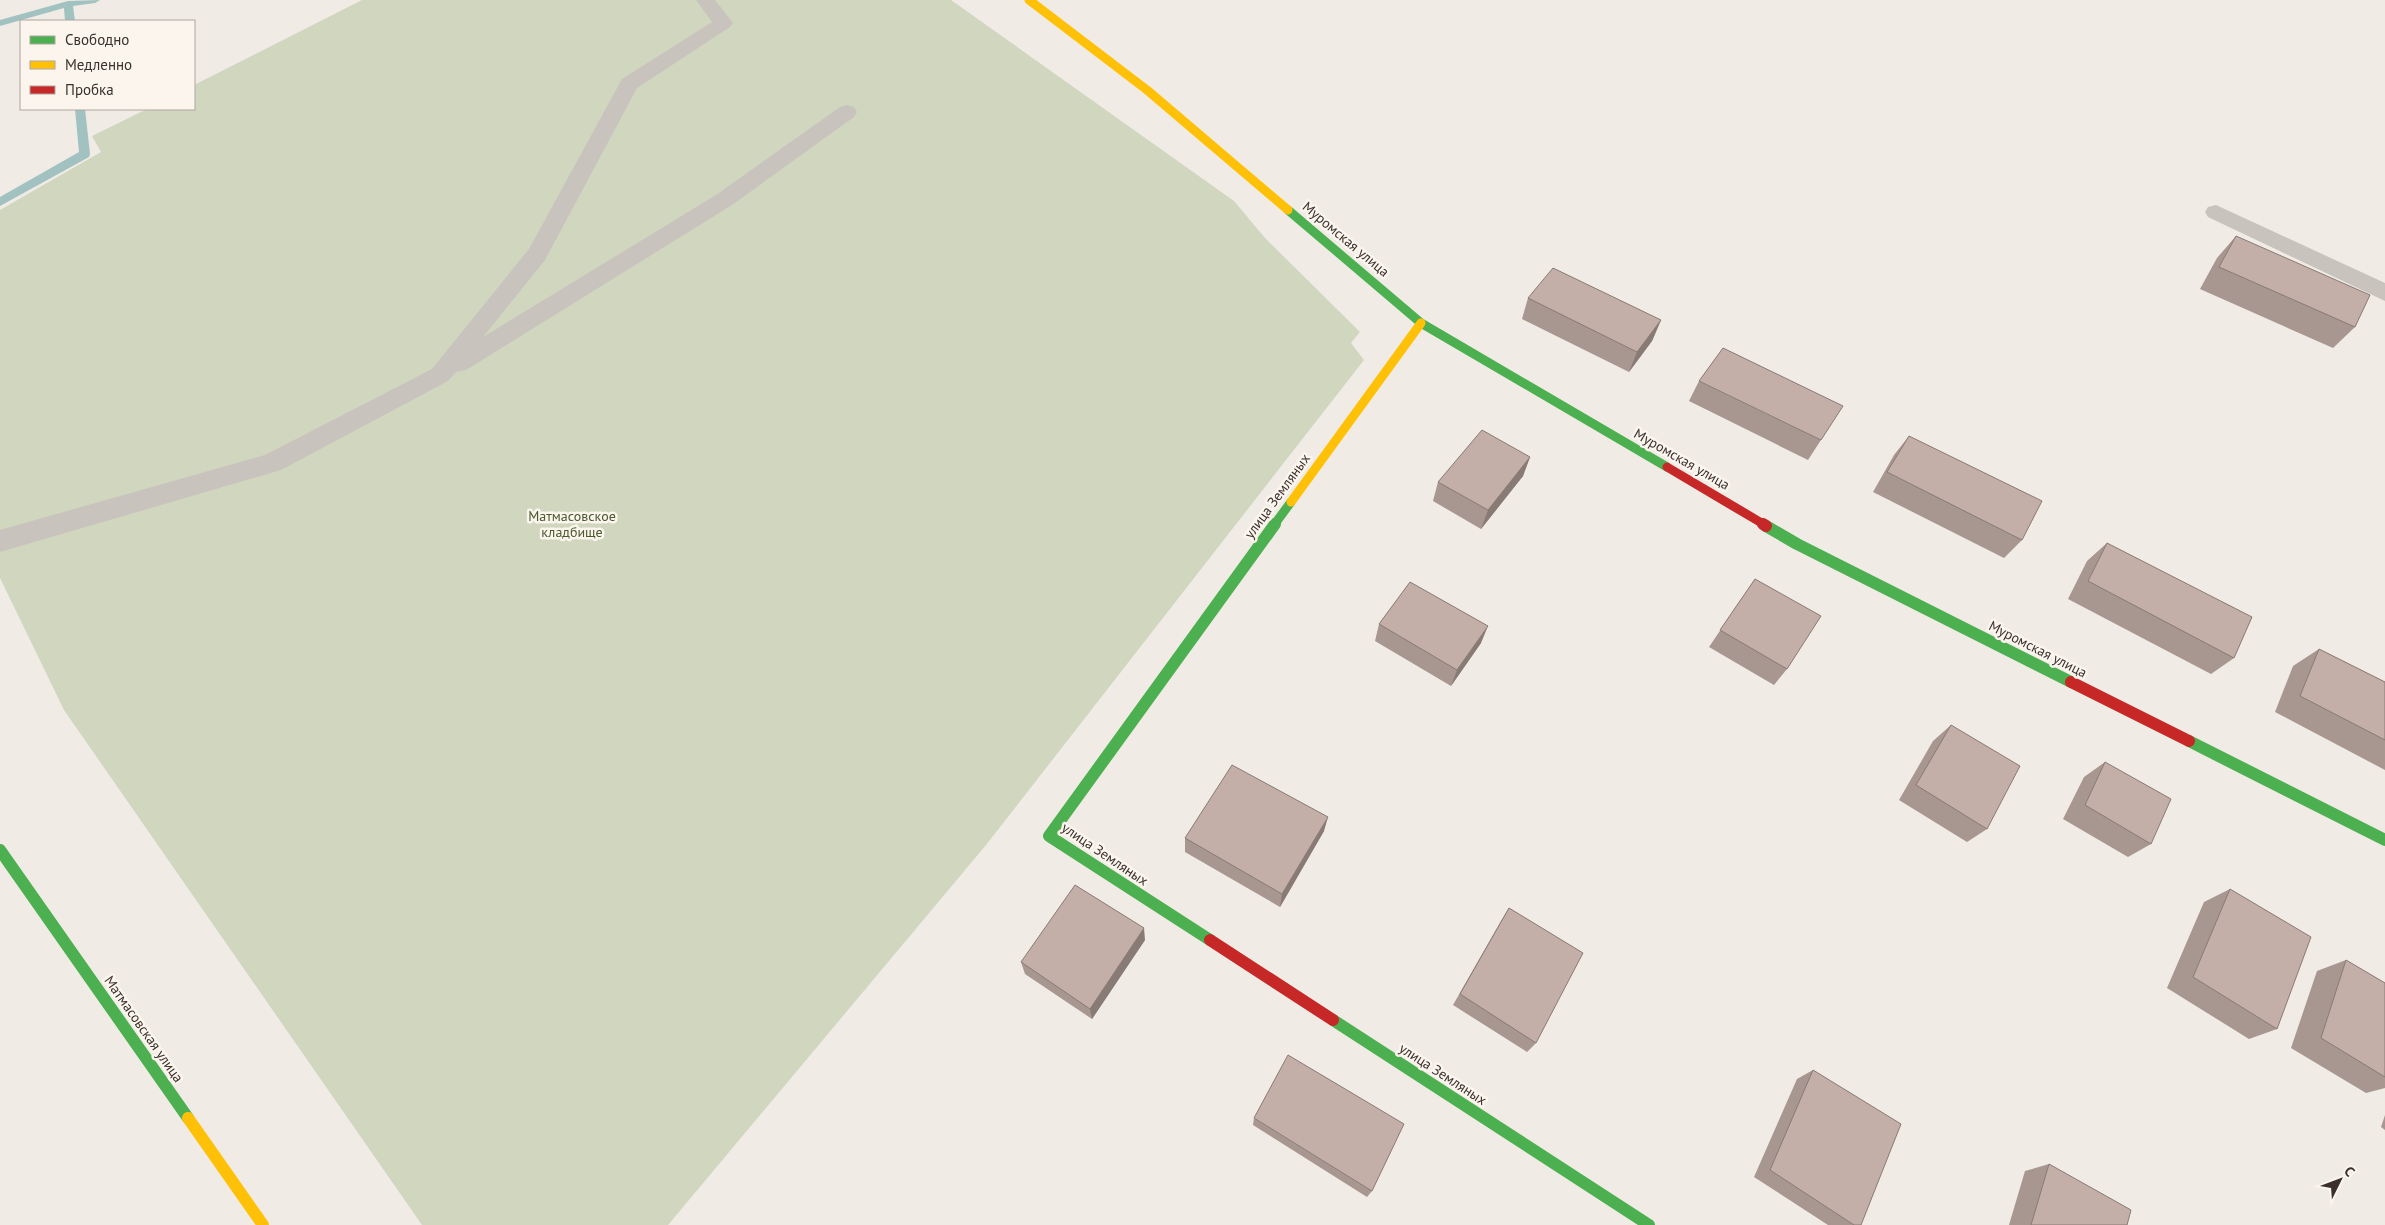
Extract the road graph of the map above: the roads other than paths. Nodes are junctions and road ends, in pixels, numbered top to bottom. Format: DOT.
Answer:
graph roads {
  1 [pos="705,0"];
  2 [pos="1029,0"];
  3 [pos="847,112"];
  4 [pos="2216,212"];
  5 [pos="2385,293"];
  6 [pos="1421,323"];
  7 [pos="440,375"];
  8 [pos="0,541"];
  9 [pos="2385,840"];
  10 [pos="0,850"];
  11 [pos="263,1225"];
  12 [pos="1650,1225"];
  1 -- 7 [label="lane"];
  2 -- 6 [label="street, Муромская улица"];
  3 -- 7 [label="lane"];
  4 -- 5 [label="lane"];
  6 -- 9 [label="street, Муромская улица"];
  6 -- 12 [label="street, улица Земляных"];
  7 -- 8 [label="lane"];
  10 -- 11 [label="street, Матмасовская улица"];
}
